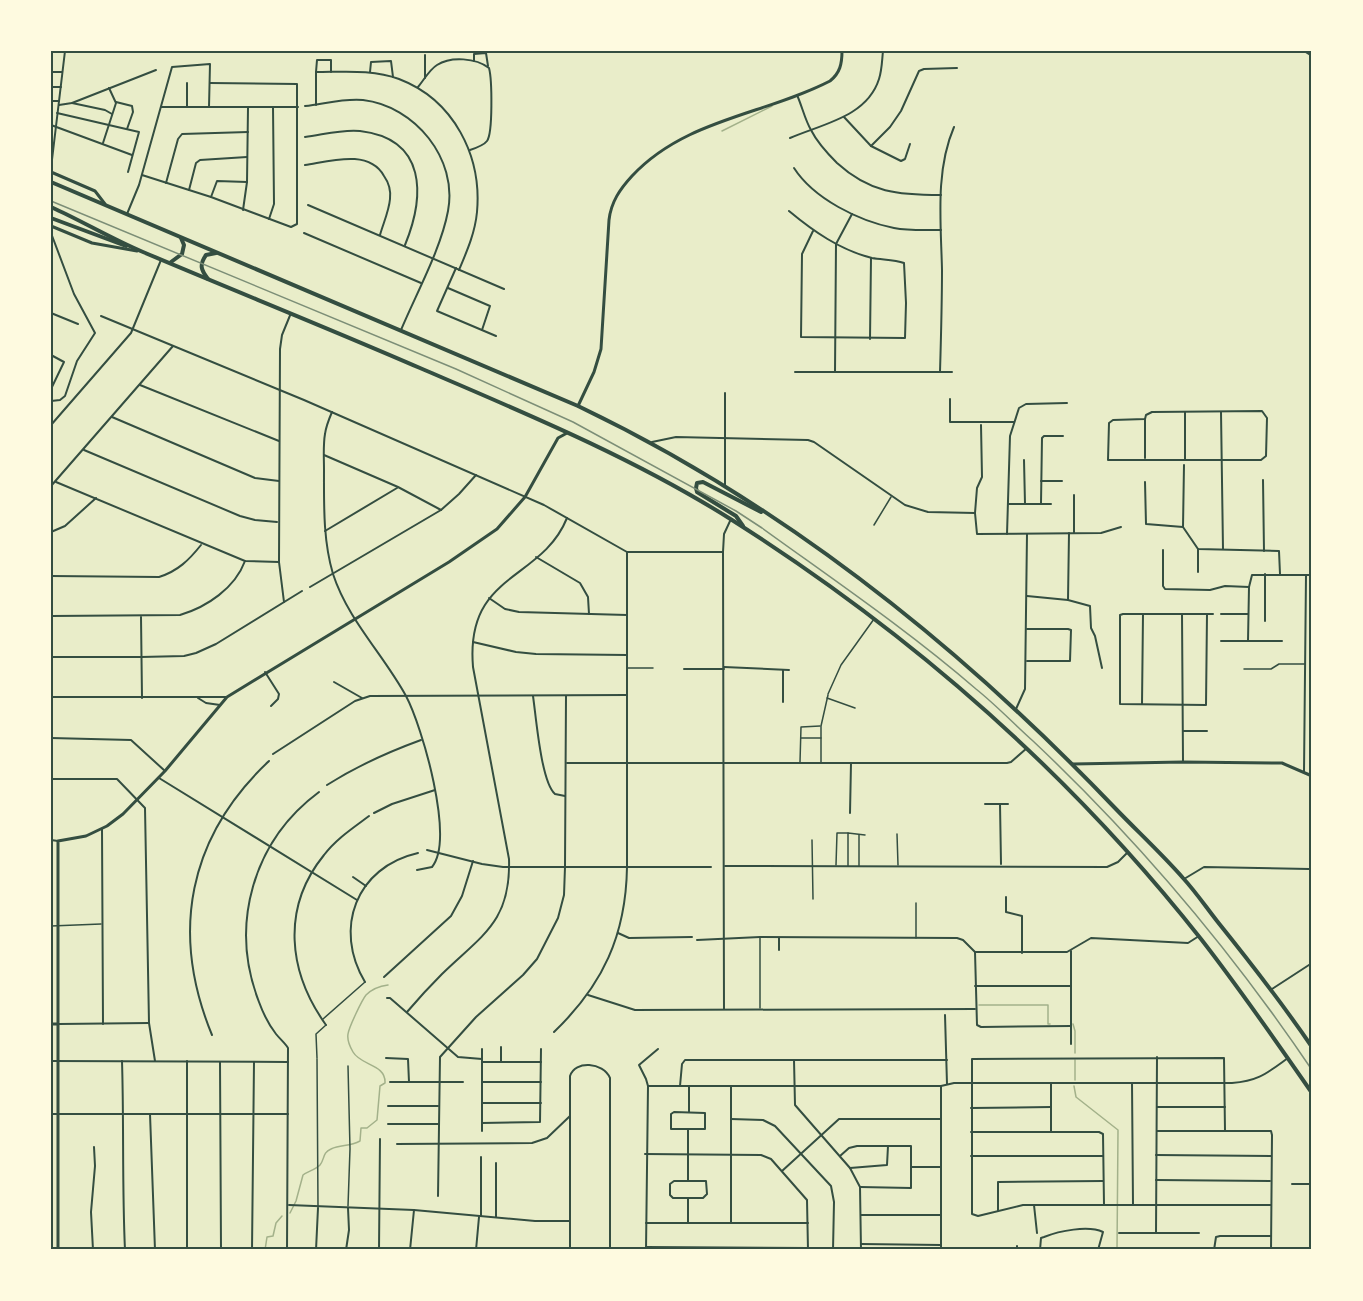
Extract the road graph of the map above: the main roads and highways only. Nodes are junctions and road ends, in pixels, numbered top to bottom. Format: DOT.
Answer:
graph roads {
  1 [pos="51,182"];
  2 [pos="51,207"];
  3 [pos="51,218"];
  4 [pos="180,236"];
  5 [pos="141,251"];
  6 [pos="217,253"];
  7 [pos="170,263"];
  8 [pos="209,279"];
  9 [pos="772,518"];
  10 [pos="745,529"];
  11 [pos="1312,1047"];
  12 [pos="1312,1093"];
  1 -- 4 [label="main road"];
  2 -- 5 [label="main road"];
  3 -- 5 [label="main road"];
  4 -- 6 [label="main road"];
  4 -- 7 [label="main road"];
  5 -- 7 [label="main road"];
  6 -- 8 [label="main road"];
  6 -- 9 [label="main road"];
  7 -- 8 [label="main road"];
  8 -- 10 [label="main road"];
  9 -- 10 [label="main road"];
  9 -- 11 [label="main road"];
  10 -- 12 [label="main road"];
}
